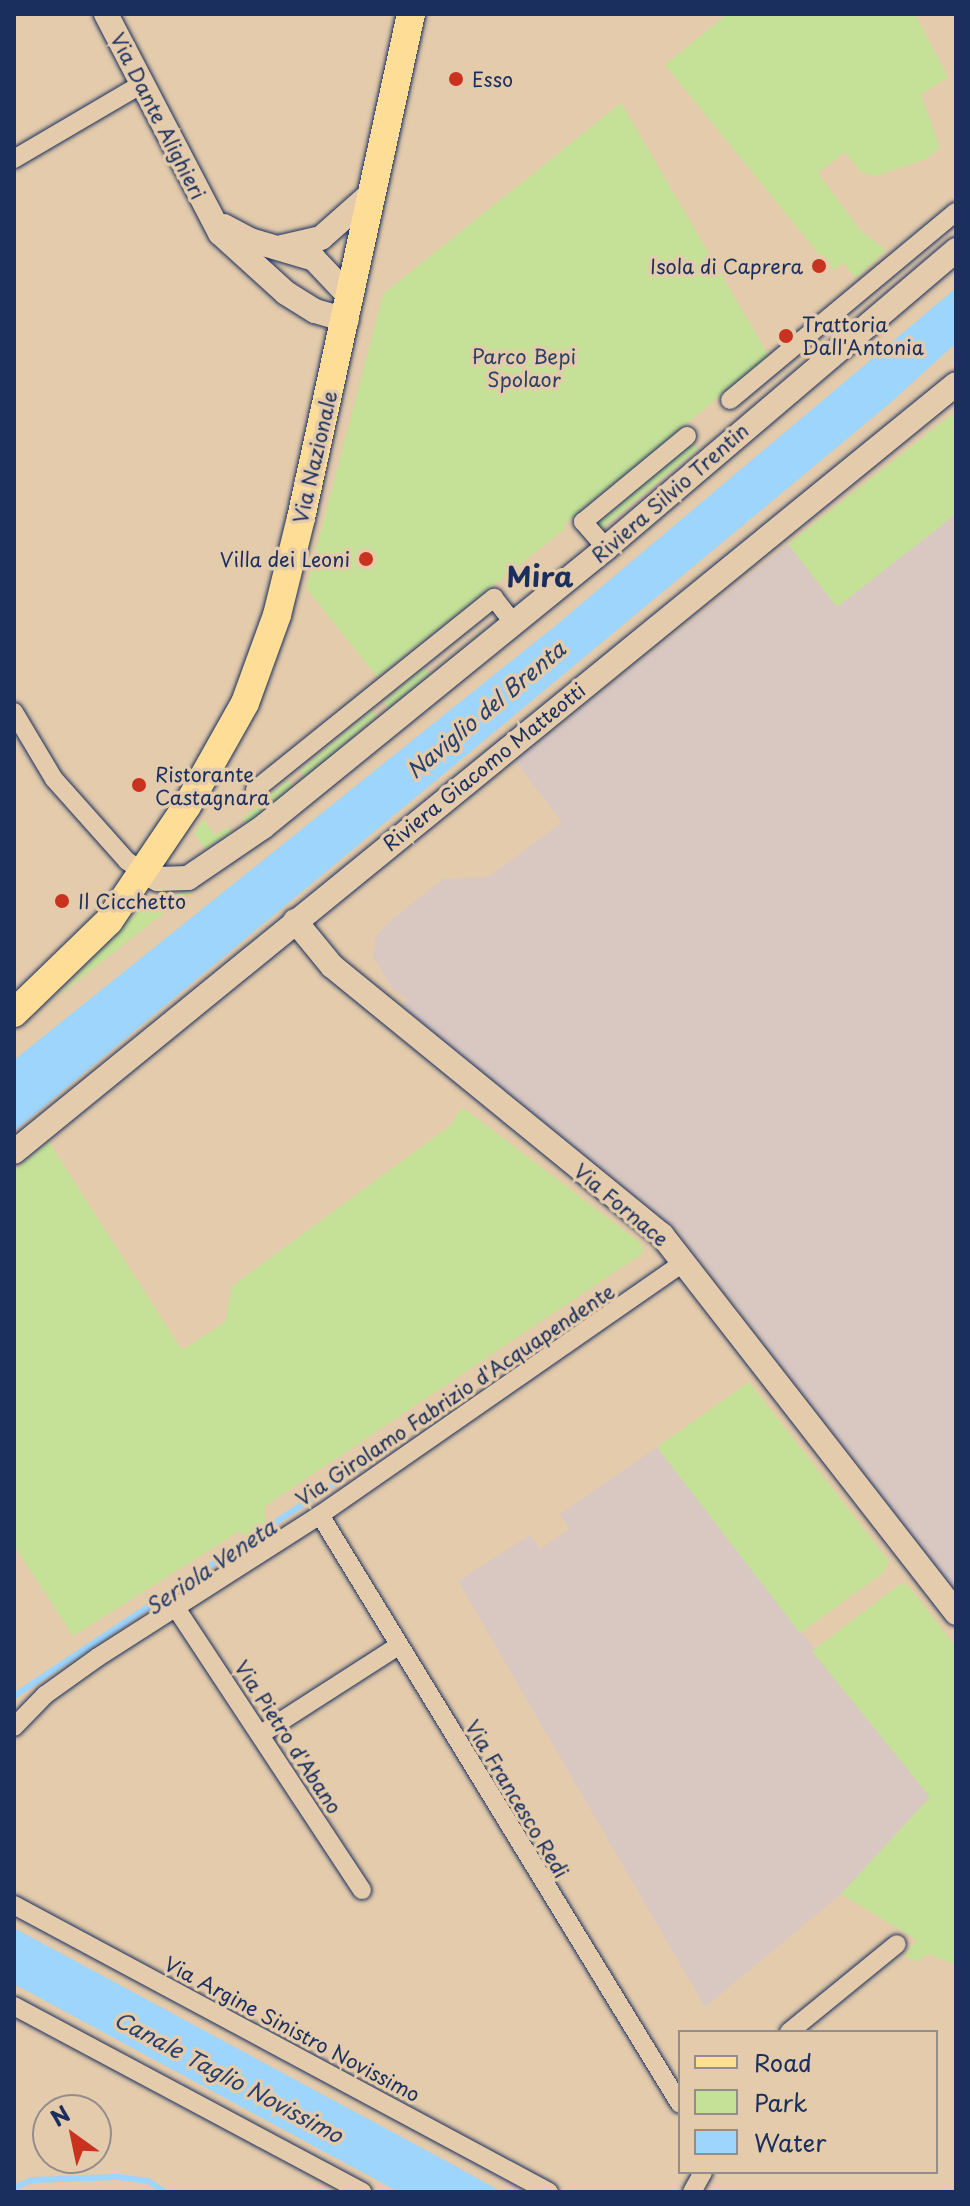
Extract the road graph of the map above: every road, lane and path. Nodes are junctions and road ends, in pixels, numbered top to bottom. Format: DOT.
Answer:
graph roads {
  1 [pos="106,14"];
  2 [pos="411,14"];
  3 [pos="140,85"];
  4 [pos="14,159"];
  5 [pos="373,192"];
  6 [pos="956,212"];
  7 [pos="211,218"];
  8 [pos="278,247"];
  9 [pos="956,250"];
  10 [pos="349,309"];
  11 [pos="817,330"];
  12 [pos="834,352"];
  13 [pos="956,384"];
  14 [pos="730,400"];
  15 [pos="687,436"];
  16 [pos="606,548"];
  17 [pos="514,624"];
  18 [pos="371,697"];
  19 [pos="14,712"];
  20 [pos="392,723"];
  21 [pos="286,766"];
  22 [pos="255,790"];
  23 [pos="307,793"];
  24 [pos="144,872"];
  25 [pos="295,921"];
  26 [pos="17,1004"];
  27 [pos="14,1152"];
  28 [pos="684,1262"];
  29 [pos="320,1515"];
  30 [pos="176,1608"];
  31 [pos="956,1613"];
  32 [pos="398,1646"];
  33 [pos="14,1727"];
  34 [pos="261,1734"];
  35 [pos="362,1890"];
  36 [pos="14,1905"];
  37 [pos="897,1944"];
  38 [pos="14,2006"];
  39 [pos="791,2030"];
  40 [pos="678,2101"];
  41 [pos="702,2174"];
  42 [pos="363,2192"];
  43 [pos="549,2192"];
  44 [pos="692,2192"];
  1 -- 3 [label="street, Via Dante Alighieri"];
  2 -- 5 [label="main road, Via Nazionale"];
  3 -- 4 [label="street"];
  3 -- 7 [label="street, Via Dante Alighieri"];
  5 -- 8 [label="street"];
  5 -- 10 [label="main road, Via Nazionale"];
  6 -- 11 [label="street"];
  7 -- 8 [label="street, Via Dante Alighieri"];
  7 -- 10 [label="street, Via Dante Alighieri"];
  8 -- 10 [label="street, Via Dante Alighieri"];
  9 -- 12 [label="street, Riviera Silvio Trentin"];
  10 -- 24 [label="main road, Via Nazionale"];
  11 -- 12 [label="street"];
  11 -- 14 [label="street"];
  12 -- 16 [label="street, Riviera Silvio Trentin"];
  13 -- 25 [label="street, Riviera Giacomo Matteotti"];
  15 -- 16 [label="street"];
  16 -- 17 [label="street, Riviera Silvio Trentin"];
  17 -- 18 [label="street"];
  17 -- 20 [label="street, Riviera Silvio Trentin"];
  18 -- 20 [label="street"];
  18 -- 21 [label="street"];
  19 -- 24 [label="street"];
  20 -- 23 [label="street, Riviera Silvio Trentin"];
  21 -- 22 [label="street"];
  21 -- 23 [label="street"];
  23 -- 24 [label="street, Riviera Silvio Trentin"];
  24 -- 26 [label="main road, Via Nazionale"];
  25 -- 27 [label="street, Riviera Giacomo Matteotti"];
  25 -- 28 [label="street, Via Fornace"];
  28 -- 29 [label="street, Via Girolamo Fabrizio d'Acquapendente"];
  28 -- 31 [label="street, Via Fornace"];
  29 -- 30 [label="street, Via Girolamo Fabrizio d'Acquapendente"];
  29 -- 32 [label="street, Via Francesco Redi"];
  30 -- 33 [label="street, Via Girolamo Fabrizio d'Acquapendente"];
  30 -- 34 [label="street, Via Pietro d'Abano"];
  32 -- 34 [label="street"];
  32 -- 40 [label="street, Via Francesco Redi"];
  34 -- 35 [label="street, Via Pietro d'Abano"];
  36 -- 43 [label="street, Via Argine Sinistro Novissimo"];
  37 -- 39 [label="street"];
  38 -- 42 [label="street"];
  41 -- 44 [label="street"];
}
